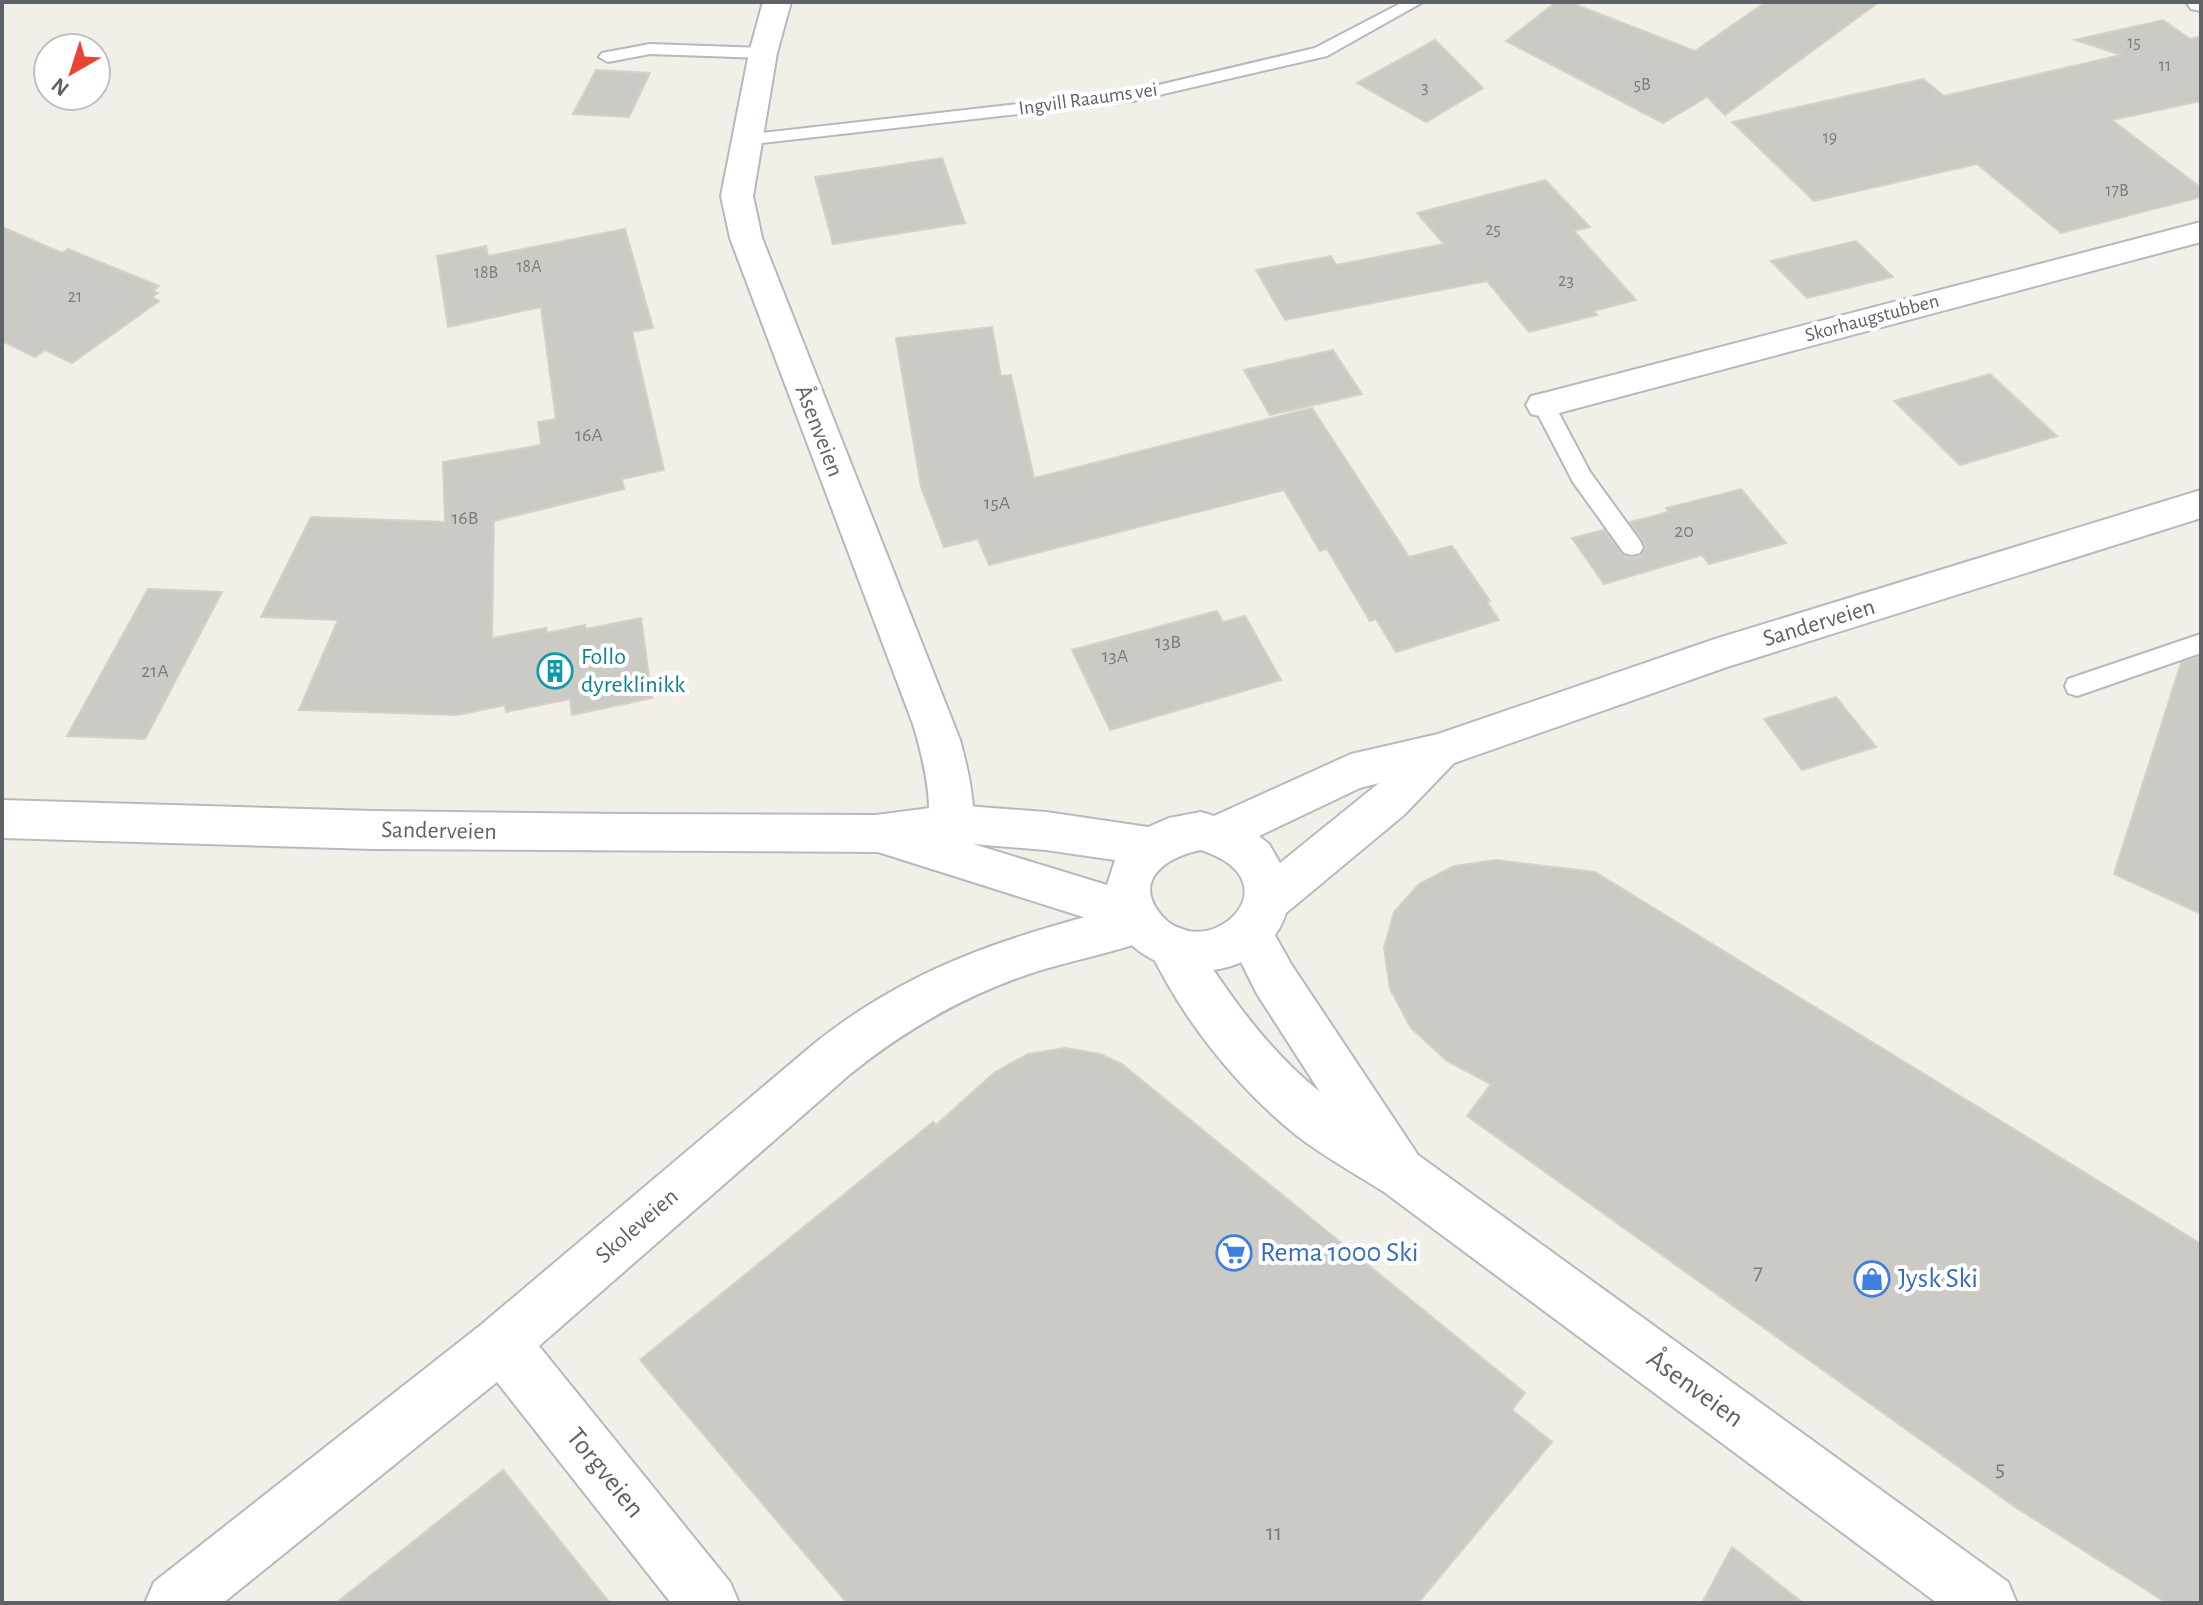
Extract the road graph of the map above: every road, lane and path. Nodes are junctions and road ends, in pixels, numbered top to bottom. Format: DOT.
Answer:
graph roads {
  1 [pos="777,2"];
  2 [pos="1415,2"];
  3 [pos="763,53"];
  4 [pos="608,57"];
  5 [pos="745,140"];
  6 [pos="2201,232"];
  7 [pos="1544,405"];
  8 [pos="2201,504"];
  9 [pos="1632,547"];
  10 [pos="2201,643"];
  11 [pos="2077,686"];
  12 [pos="1439,751"];
  13 [pos="2,819"];
  14 [pos="1220,834"];
  15 [pos="950,839"];
  16 [pos="1149,846"];
  17 [pos="1258,917"];
  18 [pos="1148,927"];
  19 [pos="1402,1174"];
  20 [pos="501,1343"];
  21 [pos="175,1603"];
  22 [pos="709,1603"];
  23 [pos="1987,1603"];
  1 -- 3 [label="street, Åsenveien"];
  2 -- 5 [label="lane, Ingvill Raaums vei"];
  3 -- 4 [label="lane"];
  3 -- 5 [label="street, Åsenveien"];
  5 -- 15 [label="street, Åsenveien"];
  6 -- 7 [label="street, Skorhaugstubben"];
  7 -- 9 [label="lane"];
  8 -- 12 [label="street, Sanderveien"];
  10 -- 11 [label="lane"];
  12 -- 14 [label="street, Sanderveien"];
  12 -- 17 [label="street, Sanderveien"];
  13 -- 15 [label="street, Sanderveien"];
  14 -- 16 [label="street, Sanderveien"];
  14 -- 17 [label="street"];
  15 -- 16 [label="street, Sanderveien"];
  15 -- 18 [label="street, Sanderveien"];
  16 -- 18 [label="street"];
  17 -- 18 [label="street, Sanderveien"];
  17 -- 19 [label="street, Åsenveien"];
  18 -- 19 [label="street, Åsenveien"];
  18 -- 20 [label="street, Skoleveien"];
  19 -- 23 [label="street, Åsenveien"];
  20 -- 21 [label="street, Skoleveien"];
  20 -- 22 [label="street, Torgveien"];
}
